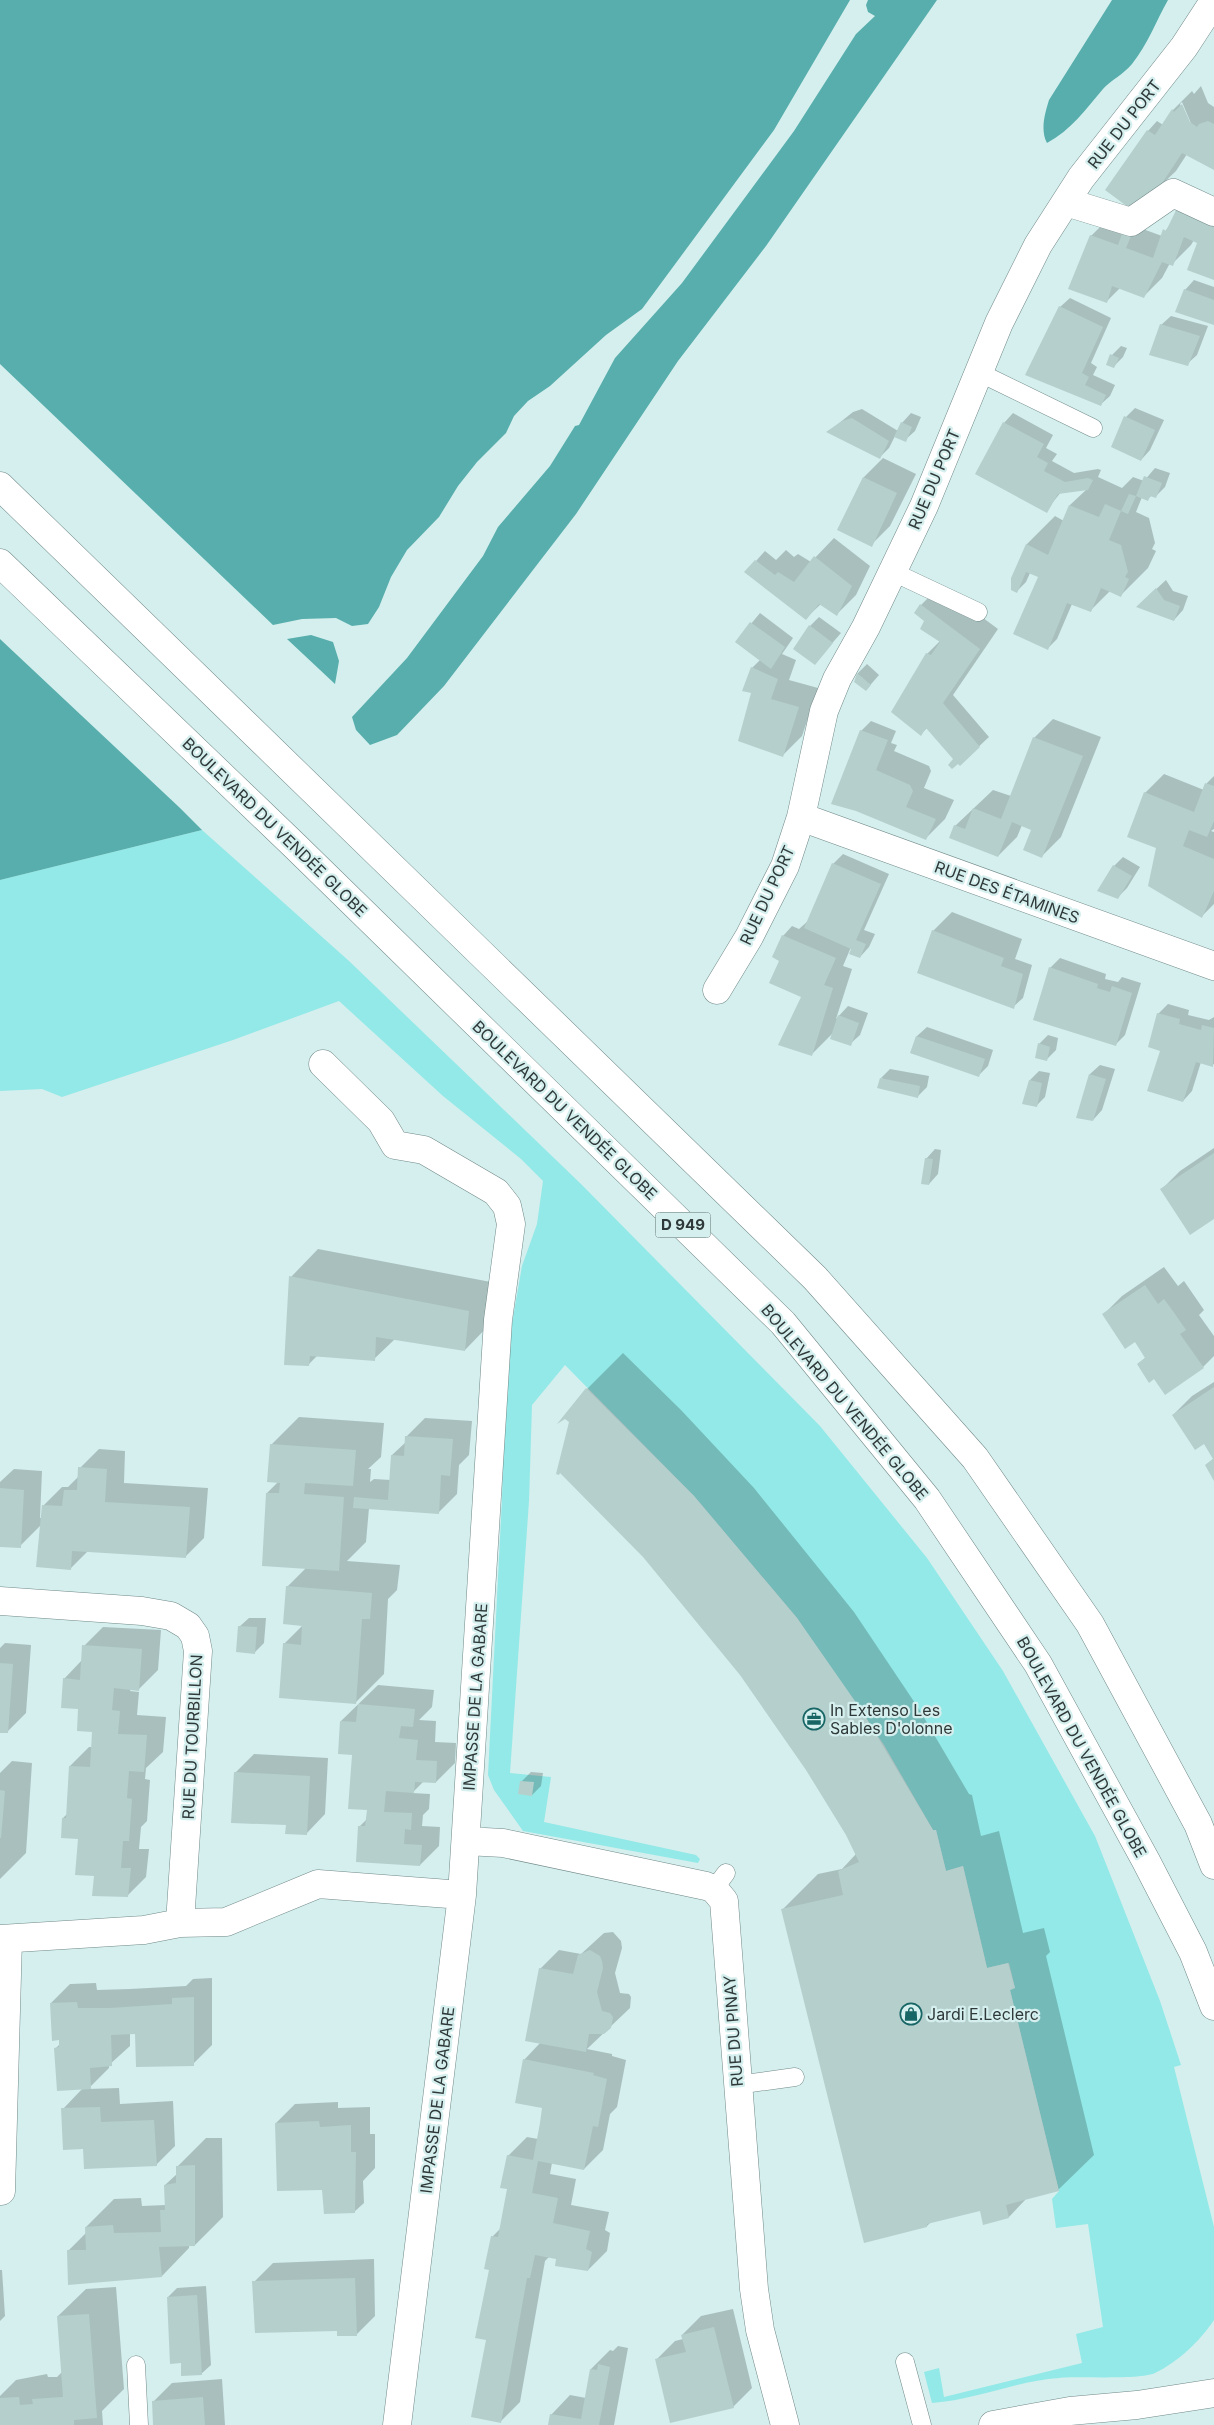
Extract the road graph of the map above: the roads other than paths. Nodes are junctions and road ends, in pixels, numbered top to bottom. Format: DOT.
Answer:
graph roads {
  1 [pos="1214,1"];
  2 [pos="1066,202"];
  3 [pos="1214,212"];
  4 [pos="978,372"];
  5 [pos="1093,428"];
  6 [pos="0,486"];
  7 [pos="0,563"];
  8 [pos="893,572"];
  9 [pos="978,612"];
  10 [pos="801,818"];
  11 [pos="1214,966"];
  12 [pos="717,990"];
  13 [pos="323,1064"];
  14 [pos="0,1601"];
  15 [pos="466,1841"];
  16 [pos="1214,1865"];
  17 [pos="462,1895"];
  18 [pos="180,1923"];
  19 [pos="4,1939"];
  20 [pos="1214,2006"];
  21 [pos="795,2077"];
  22 [pos="737,2085"];
  23 [pos="1,2191"];
  24 [pos="905,2362"];
  25 [pos="136,2365"];
  26 [pos="1214,2393"];
  27 [pos="1088,2409"];
  28 [pos="140,2425"];
  29 [pos="397,2425"];
  30 [pos="785,2425"];
  31 [pos="922,2425"];
  32 [pos="993,2425"];
  33 [pos="1138,2425"];
  1 -- 2 [label="street, RUE DU PORT"];
  2 -- 3 [label="street"];
  2 -- 4 [label="street, RUE DU PORT"];
  4 -- 5 [label="lane"];
  4 -- 8 [label="street, RUE DU PORT"];
  6 -- 16 [label="street"];
  7 -- 20 [label="street, BOULEVARD DU VENDÉE GLOBE / D 949"];
  8 -- 9 [label="lane"];
  8 -- 10 [label="street, RUE DU PORT"];
  10 -- 11 [label="street, RUE DES ÉTAMINES"];
  10 -- 12 [label="street, RUE DU PORT"];
  13 -- 15 [label="street, IMPASSE DE LA GABARE"];
  14 -- 18 [label="street, RUE DU TOURBILLON"];
  15 -- 17 [label="street, IMPASSE DE LA GABARE"];
  15 -- 22 [label="street, RUE DU PINAY"];
  17 -- 18 [label="street"];
  17 -- 29 [label="street, IMPASSE DE LA GABARE"];
  18 -- 19 [label="street"];
  19 -- 23 [label="street"];
  21 -- 22 [label="lane"];
  22 -- 30 [label="street, RUE DU PINAY"];
  24 -- 31 [label="lane"];
  25 -- 28 [label="lane"];
  26 -- 27 [label="street"];
  27 -- 32 [label="street"];
  27 -- 33 [label="street"];
}
